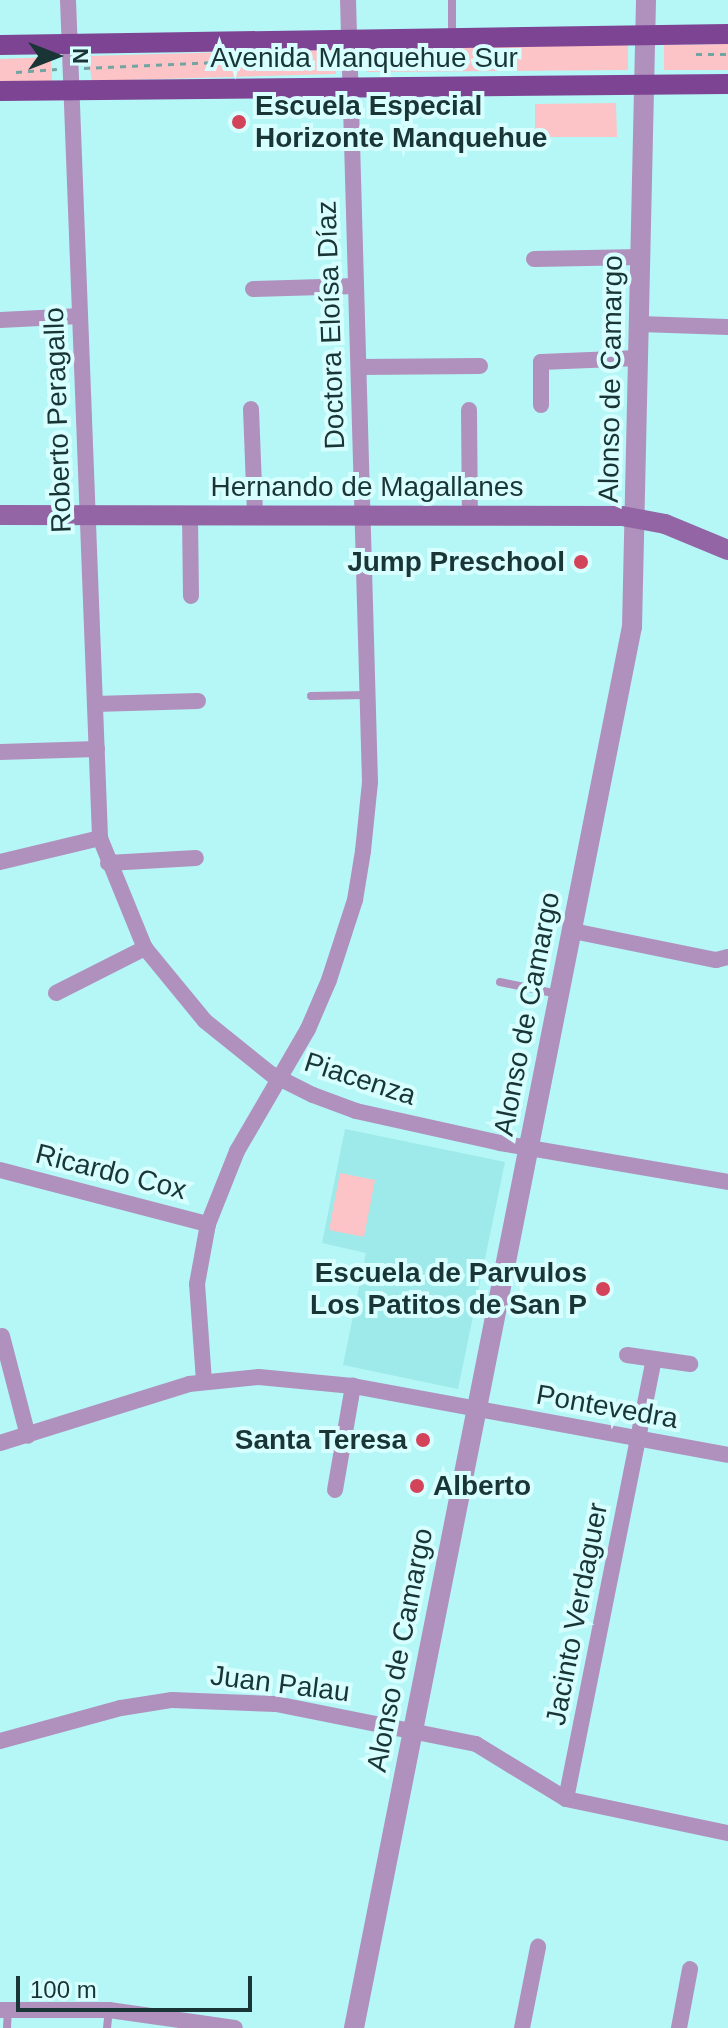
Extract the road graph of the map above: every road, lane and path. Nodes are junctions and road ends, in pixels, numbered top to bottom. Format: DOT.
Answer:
graph roads {
  1 [pos="68,0"];
  2 [pos="348,0"];
  3 [pos="452,0"];
  4 [pos="646,0"];
  5 [pos="645,34"];
  6 [pos="728,34"];
  7 [pos="452,37"];
  8 [pos="349,39"];
  9 [pos="69,43"];
  10 [pos="0,45"];
  11 [pos="644,84"];
  12 [pos="728,84"];
  13 [pos="351,86"];
  14 [pos="71,88"];
  15 [pos="0,91"];
  16 [pos="641,257"];
  17 [pos="534,259"];
  18 [pos="356,286"];
  19 [pos="253,289"];
  20 [pos="80,316"];
  21 [pos="0,320"];
  22 [pos="640,324"];
  23 [pos="728,327"];
  24 [pos="639,358"];
  25 [pos="480,366"];
  26 [pos="360,367"];
  27 [pos="541,405"];
  28 [pos="251,409"];
  29 [pos="469,410"];
  30 [pos="255,514"];
  31 [pos="0,515"];
  32 [pos="88,515"];
  33 [pos="190,515"];
  34 [pos="363,515"];
  35 [pos="470,515"];
  36 [pos="636,518"];
  37 [pos="728,550"];
  38 [pos="191,596"];
  39 [pos="368,695"];
  40 [pos="311,696"];
  41 [pos="198,701"];
  42 [pos="95,704"];
  43 [pos="97,749"];
  44 [pos="0,752"];
  45 [pos="100,838"];
  46 [pos="196,858"];
  47 [pos="0,862"];
  48 [pos="108,863"];
  49 [pos="573,931"];
  50 [pos="145,948"];
  51 [pos="728,957"];
  52 [pos="500,982"];
  53 [pos="56,993"];
  54 [pos="560,994"];
  55 [pos="279,1078"];
  56 [pos="528,1149"];
  57 [pos="0,1170"];
  58 [pos="728,1182"];
  59 [pos="208,1224"];
  60 [pos="2,1336"];
  61 [pos="627,1355"];
  62 [pos="654,1360"];
  63 [pos="690,1364"];
  64 [pos="204,1381"];
  65 [pos="353,1386"];
  66 [pos="477,1410"];
  67 [pos="28,1436"];
  68 [pos="639,1439"];
  69 [pos="0,1443"];
  70 [pos="728,1455"];
  71 [pos="335,1490"];
  72 [pos="413,1731"];
  73 [pos="0,1741"];
  74 [pos="566,1799"];
  75 [pos="728,1815"];
  76 [pos="726,1833"];
  77 [pos="538,1947"];
  78 [pos="690,1969"];
  79 [pos="4,2010"];
  80 [pos="109,2010"];
  81 [pos="7,2028"];
  82 [pos="107,2028"];
  83 [pos="235,2028"];
  84 [pos="354,2028"];
  85 [pos="522,2028"];
  86 [pos="679,2028"];
  1 -- 9 [label="street, Roberto Peragallo"];
  2 -- 8 [label="street, Doctora Eloísa Díaz"];
  3 -- 7 [label="lane"];
  4 -- 5 [label="street, Alonso de Camargo"];
  5 -- 6 [label="main road, Avenida Manquehue Sur"];
  5 -- 7 [label="main road, Avenida Manquehue Sur"];
  5 -- 11 [label="street, Alonso de Camargo"];
  7 -- 8 [label="main road, Avenida Manquehue Sur"];
  8 -- 9 [label="main road, Avenida Manquehue Sur"];
  8 -- 13 [label="street, Doctora Eloísa Díaz"];
  9 -- 10 [label="main road, Avenida Manquehue Sur"];
  9 -- 14 [label="street, Roberto Peragallo"];
  11 -- 12 [label="main road, Avenida Manquehue Sur"];
  11 -- 13 [label="main road, Avenida Manquehue Sur"];
  11 -- 16 [label="street, Alonso de Camargo"];
  13 -- 14 [label="main road, Avenida Manquehue Sur"];
  13 -- 18 [label="street, Doctora Eloísa Díaz"];
  14 -- 15 [label="main road, Avenida Manquehue Sur"];
  14 -- 20 [label="street, Roberto Peragallo"];
  16 -- 17 [label="street"];
  16 -- 22 [label="street, Alonso de Camargo"];
  18 -- 19 [label="street"];
  18 -- 26 [label="street, Doctora Eloísa Díaz"];
  20 -- 21 [label="street"];
  20 -- 32 [label="street, Roberto Peragallo"];
  22 -- 23 [label="street"];
  22 -- 24 [label="street, Alonso de Camargo"];
  24 -- 27 [label="street"];
  24 -- 36 [label="street, Alonso de Camargo"];
  25 -- 26 [label="street"];
  26 -- 34 [label="street, Doctora Eloísa Díaz"];
  28 -- 30 [label="street"];
  29 -- 35 [label="street"];
  30 -- 33 [label="main road, Hernando de Magallanes"];
  30 -- 34 [label="main road, Hernando de Magallanes"];
  31 -- 32 [label="main road, Hernando de Magallanes"];
  32 -- 33 [label="main road, Hernando de Magallanes"];
  32 -- 42 [label="street, Roberto Peragallo"];
  33 -- 38 [label="street"];
  34 -- 35 [label="main road, Hernando de Magallanes"];
  34 -- 39 [label="street, Doctora Eloísa Díaz"];
  35 -- 36 [label="main road, Hernando de Magallanes"];
  36 -- 37 [label="main road, Hernando de Magallanes"];
  36 -- 49 [label="street, Alonso de Camargo"];
  39 -- 40 [label="lane"];
  39 -- 55 [label="street, Doctora Eloísa Díaz"];
  41 -- 42 [label="street"];
  42 -- 43 [label="street, Roberto Peragallo"];
  43 -- 44 [label="street"];
  43 -- 45 [label="street, Roberto Peragallo"];
  45 -- 47 [label="street"];
  45 -- 48 [label="street, Piacenza"];
  46 -- 48 [label="street"];
  48 -- 50 [label="street, Piacenza"];
  49 -- 51 [label="street"];
  49 -- 54 [label="street, Alonso de Camargo"];
  50 -- 53 [label="street"];
  50 -- 55 [label="street, Piacenza"];
  52 -- 54 [label="lane"];
  54 -- 56 [label="street, Alonso de Camargo"];
  55 -- 56 [label="street, Piacenza"];
  55 -- 59 [label="street, Doctora Eloísa Díaz"];
  56 -- 58 [label="street, Piacenza"];
  56 -- 66 [label="street, Alonso de Camargo"];
  57 -- 59 [label="street, Ricardo Cox"];
  59 -- 64 [label="street, Doctora Eloísa Díaz"];
  60 -- 67 [label="street"];
  61 -- 62 [label="street"];
  62 -- 63 [label="street"];
  62 -- 68 [label="street, Jacinto Verdaguer"];
  64 -- 65 [label="street, Pontevedra"];
  64 -- 67 [label="street, Pontevedra"];
  65 -- 66 [label="street, Pontevedra"];
  65 -- 71 [label="street"];
  66 -- 68 [label="street, Pontevedra"];
  66 -- 72 [label="street, Alonso de Camargo"];
  67 -- 69 [label="street, Pontevedra"];
  68 -- 70 [label="street, Pontevedra"];
  68 -- 74 [label="street, Jacinto Verdaguer"];
  72 -- 73 [label="street, Juan Palau"];
  72 -- 74 [label="street, Juan Palau"];
  72 -- 84 [label="street, Alonso de Camargo"];
  74 -- 76 [label="street, Juan Palau"];
  75 -- 76 [label="street"];
  77 -- 85 [label="street"];
  78 -- 86 [label="street"];
  79 -- 80 [label="street"];
  79 -- 81 [label="lane"];
  80 -- 82 [label="lane"];
  80 -- 83 [label="street"];
}
